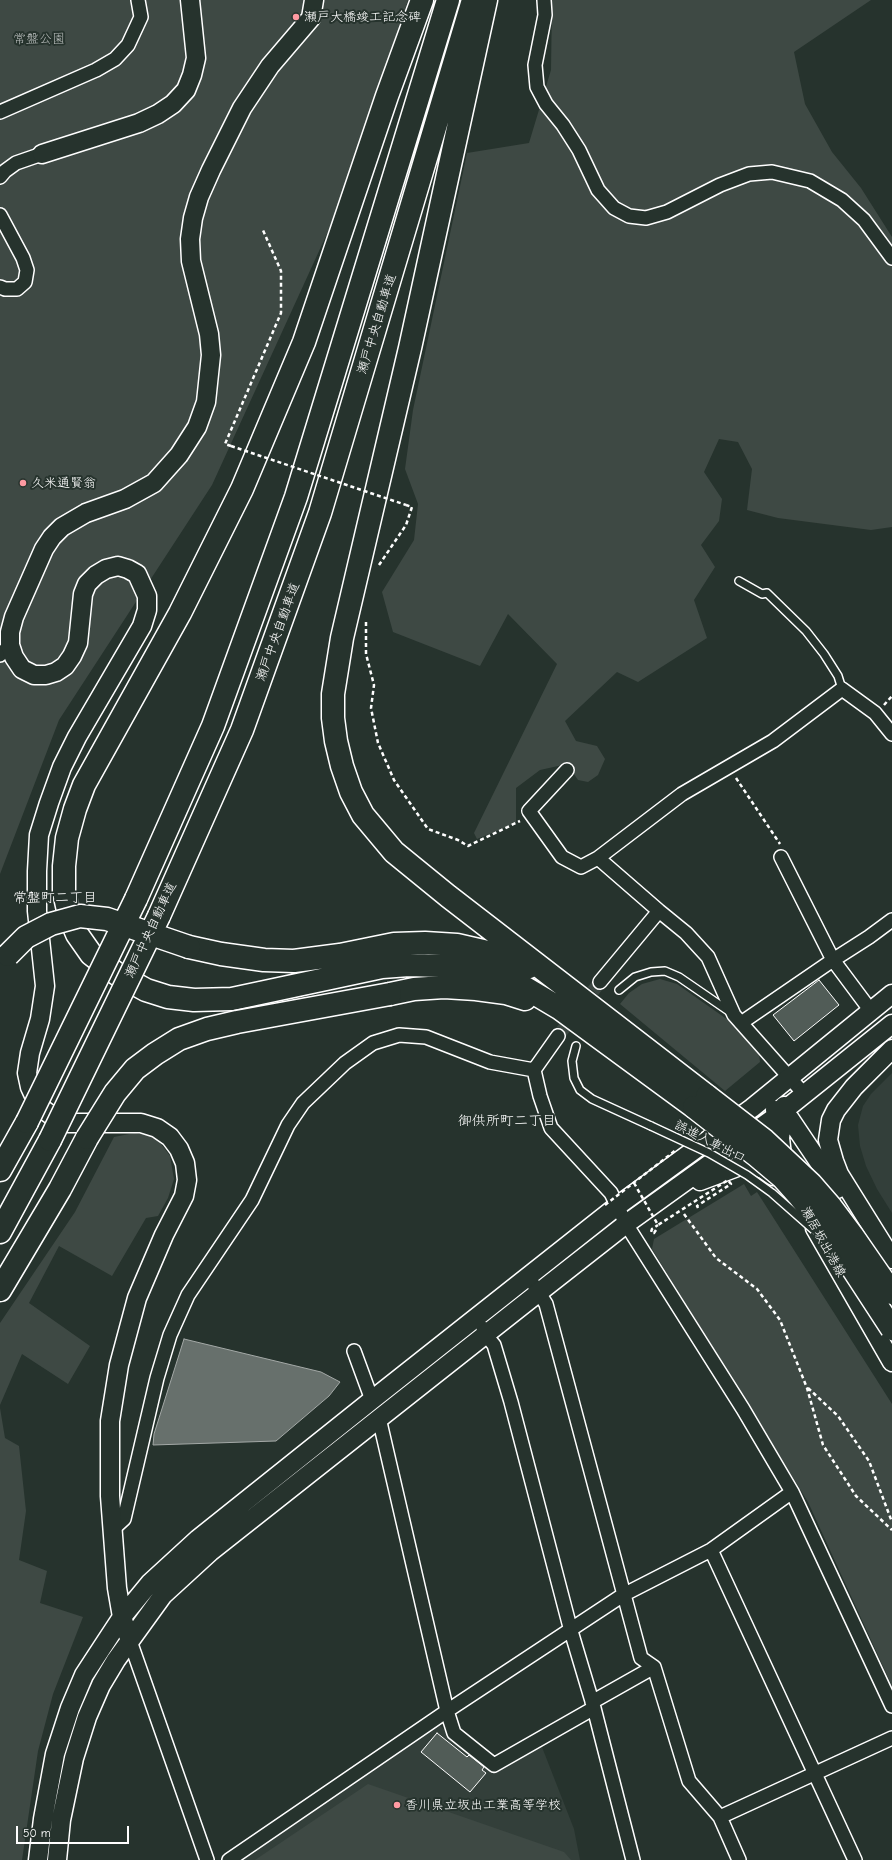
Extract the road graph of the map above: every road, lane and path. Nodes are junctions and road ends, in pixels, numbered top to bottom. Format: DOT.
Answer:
graph roads {
  1 [pos="138,0"];
  2 [pos="190,0"];
  3 [pos="314,0"];
  4 [pos="422,0"];
  5 [pos="448,0"];
  6 [pos="473,0"];
  7 [pos="486,0"];
  8 [pos="544,0"];
  9 [pos="0,112"];
  10 [pos="42,154"];
  11 [pos="0,177"];
  12 [pos="0,215"];
  13 [pos="262,228"];
  14 [pos="892,258"];
  15 [pos="0,287"];
  16 [pos="376,569"];
  17 [pos="739,581"];
  18 [pos="366,618"];
  19 [pos="5,650"];
  20 [pos="842,689"];
  21 [pos="892,734"];
  22 [pos="729,767"];
  23 [pos="567,770"];
  24 [pos="529,811"];
  25 [pos="598,858"];
  26 [pos="781,858"];
  27 [pos="659,911"];
  28 [pos="892,920"];
  29 [pos="4,960"];
  30 [pos="833,960"];
  31 [pos="556,978"];
  32 [pos="600,982"];
  33 [pos="619,990"];
  34 [pos="892,994"];
  35 [pos="559,1008"];
  36 [pos="871,1011"];
  37 [pos="738,1019"];
  38 [pos="892,1024"];
  39 [pos="558,1036"];
  40 [pos="576,1046"];
  41 [pos="892,1049"];
  42 [pos="534,1070"];
  43 [pos="790,1078"];
  44 [pos="805,1096"];
  45 [pos="700,1102"];
  46 [pos="752,1108"];
  47 [pos="782,1112"];
  48 [pos="676,1149"];
  49 [pos="0,1170"];
  50 [pos="634,1183"];
  51 [pos="668,1194"];
  52 [pos="611,1206"];
  53 [pos="698,1208"];
  54 [pos="804,1208"];
  55 [pos="684,1214"];
  56 [pos="626,1224"];
  57 [pos="658,1225"];
  58 [pos="0,1232"];
  59 [pos="658,1232"];
  60 [pos="892,1259"];
  61 [pos="892,1264"];
  62 [pos="852,1266"];
  63 [pos="531,1276"];
  64 [pos="0,1290"];
  65 [pos="538,1293"];
  66 [pos="892,1293"];
  67 [pos="479,1316"];
  68 [pos="892,1329"];
  69 [pos="485,1334"];
  70 [pos="354,1351"];
  71 [pos="892,1362"];
  72 [pos="807,1388"];
  73 [pos="372,1400"];
  74 [pos="379,1418"];
  75 [pos="792,1492"];
  76 [pos="892,1522"];
  77 [pos="113,1529"];
  78 [pos="892,1530"];
  79 [pos="711,1550"];
  80 [pos="623,1595"];
  81 [pos="122,1617"];
  82 [pos="571,1631"];
  83 [pos="130,1641"];
  84 [pos="654,1667"];
  85 [pos="593,1705"];
  86 [pos="892,1706"];
  87 [pos="448,1711"];
  88 [pos="892,1738"];
  89 [pos="816,1774"];
  90 [pos="720,1817"];
  91 [pos="38,1860"];
  92 [pos="57,1860"];
  93 [pos="207,1860"];
  94 [pos="229,1860"];
  95 [pos="633,1860"];
  96 [pos="739,1860"];
  97 [pos="856,1860"];
  1 -- 9 [label="street"];
  2 -- 10 [label="street"];
  3 -- 19 [label="street"];
  4 -- 35 [label="highway"];
  5 -- 49 [label="highway, 瀬戸中央自動車道, bridge"];
  6 -- 58 [label="highway, 瀬戸中央自動車道, bridge"];
  7 -- 31 [label="highway"];
  8 -- 14 [label="street"];
  10 -- 11 [label="street"];
  12 -- 15 [label="street"];
  13 -- 16 [label="path, bridge"];
  17 -- 20 [label="lane"];
  18 -- 24 [label="path"];
  19 -- 77 [label="street"];
  20 -- 21 [label="street"];
  20 -- 22 [label="street"];
  22 -- 25 [label="street"];
  22 -- 26 [label="path"];
  23 -- 24 [label="street"];
  24 -- 25 [label="street"];
  25 -- 27 [label="street"];
  26 -- 30 [label="street"];
  27 -- 32 [label="street"];
  27 -- 37 [label="street"];
  28 -- 30 [label="street"];
  29 -- 31 [label="highway, bridge"];
  30 -- 36 [label="street"];
  30 -- 37 [label="street"];
  31 -- 45 [label="highway"];
  33 -- 37 [label="lane"];
  34 -- 36 [label="street"];
  35 -- 45 [label="highway"];
  35 -- 64 [label="highway, bridge"];
  36 -- 43 [label="street"];
  37 -- 43 [label="street"];
  38 -- 44 [label="street"];
  39 -- 42 [label="street"];
  40 -- 62 [label="lane, 誤進入車出口, bridge"];
  41 -- 60 [label="street"];
  42 -- 52 [label="street"];
  42 -- 77 [label="street"];
  43 -- 44 [label="street"];
  43 -- 46 [label="street"];
  43 -- 47 [label="street, 瀬居坂出港線"];
  44 -- 47 [label="street"];
  45 -- 62 [label="highway, bridge"];
  45 -- 66 [label="highway, bridge"];
  46 -- 47 [label="street"];
  46 -- 52 [label="street"];
  47 -- 51 [label="street"];
  47 -- 54 [label="street, 瀬居坂出港線"];
  47 -- 61 [label="street"];
  48 -- 50 [label="path, bridge"];
  50 -- 52 [label="path, bridge"];
  50 -- 57 [label="path, bridge"];
  51 -- 54 [label="street"];
  51 -- 56 [label="street"];
  52 -- 56 [label="street"];
  52 -- 63 [label="street"];
  53 -- 57 [label="path, bridge"];
  54 -- 71 [label="street, 瀬居坂出港線"];
  55 -- 72 [label="path"];
  56 -- 65 [label="street"];
  56 -- 75 [label="street"];
  57 -- 59 [label="path, bridge"];
  62 -- 68 [label="highway, bridge"];
  63 -- 65 [label="street"];
  63 -- 67 [label="street"];
  65 -- 69 [label="street"];
  65 -- 80 [label="street"];
  67 -- 69 [label="street"];
  67 -- 73 [label="street"];
  69 -- 74 [label="street"];
  69 -- 82 [label="street"];
  70 -- 73 [label="street"];
  72 -- 76 [label="path"];
  72 -- 78 [label="path"];
  73 -- 81 [label="street"];
  74 -- 83 [label="street"];
  74 -- 87 [label="street"];
  75 -- 79 [label="street"];
  75 -- 86 [label="street"];
  77 -- 81 [label="street"];
  79 -- 80 [label="street"];
  79 -- 89 [label="street"];
  80 -- 82 [label="street"];
  80 -- 84 [label="street"];
  81 -- 83 [label="street"];
  81 -- 91 [label="street"];
  82 -- 85 [label="street"];
  82 -- 87 [label="street"];
  83 -- 92 [label="street"];
  83 -- 93 [label="street"];
  84 -- 85 [label="street"];
  84 -- 90 [label="street"];
  85 -- 87 [label="street"];
  85 -- 95 [label="street"];
  87 -- 94 [label="street"];
  88 -- 89 [label="street"];
  89 -- 90 [label="street"];
  89 -- 97 [label="street"];
  90 -- 96 [label="street"];
}
